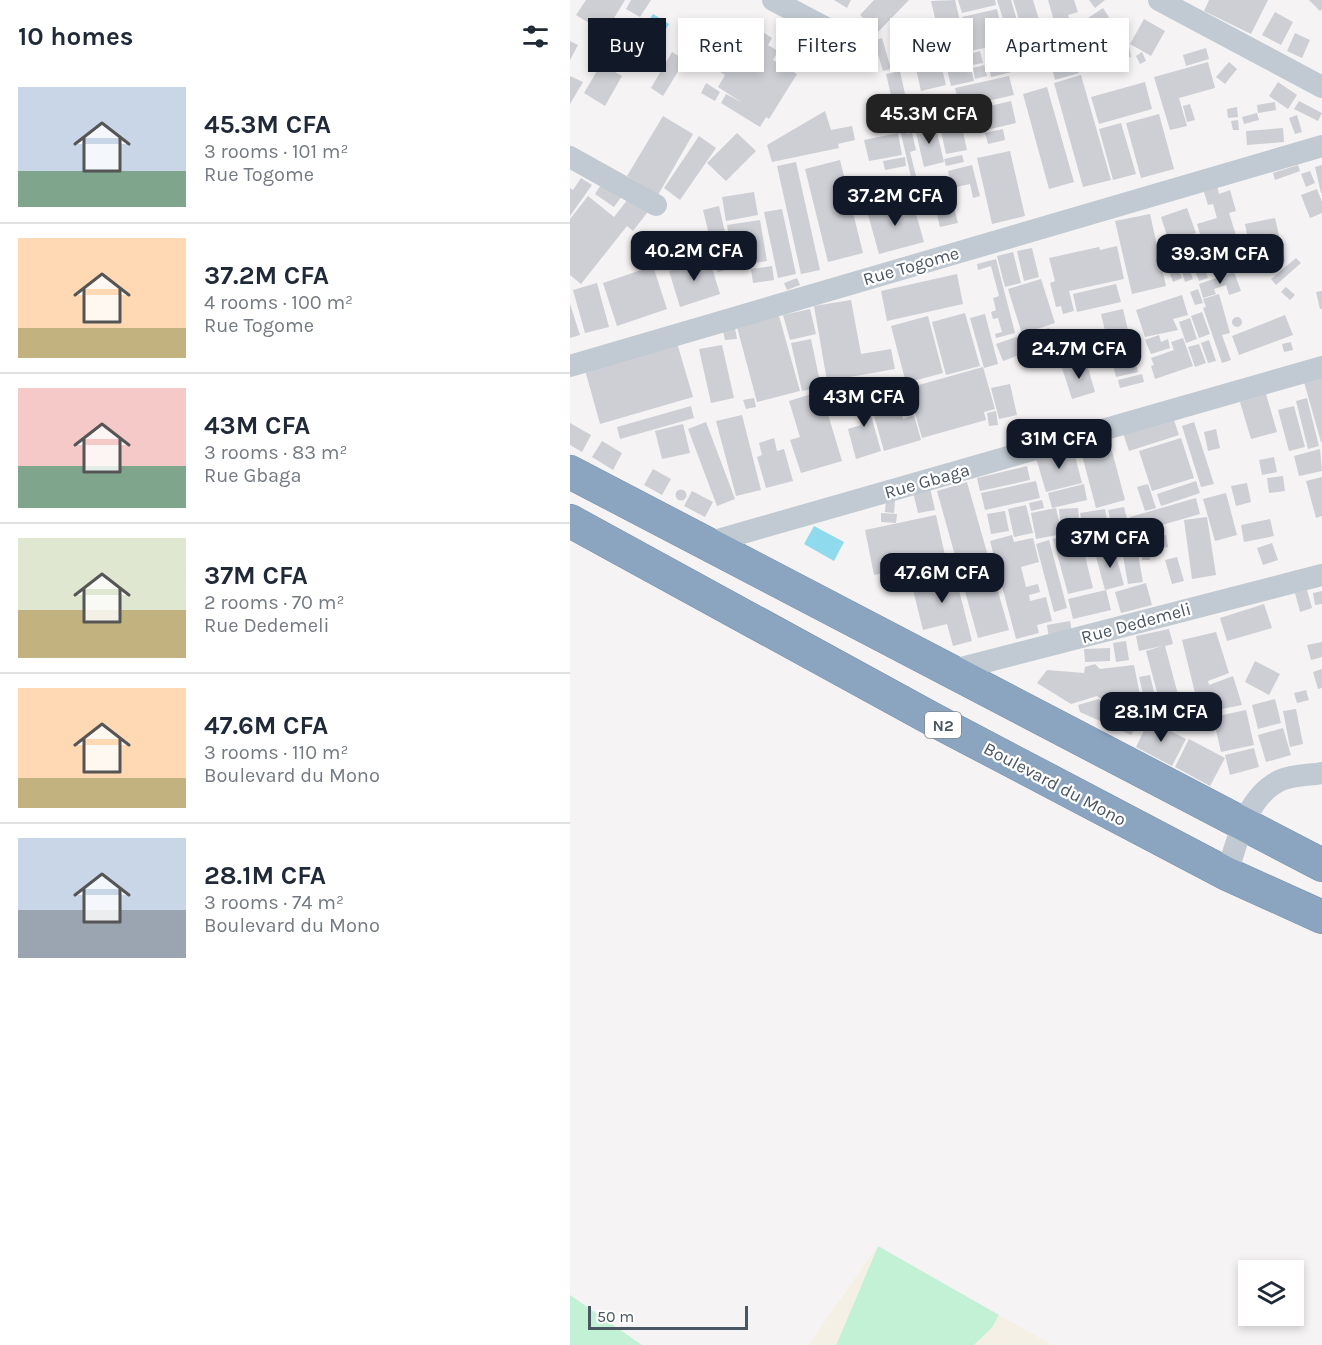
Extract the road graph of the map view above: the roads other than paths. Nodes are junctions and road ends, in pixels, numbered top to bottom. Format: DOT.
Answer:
graph roads {
  1 [pos="773,0"];
  2 [pos="1159,0"];
  3 [pos="807,18"];
  4 [pos="1322,87"];
  5 [pos="1322,146"];
  6 [pos="570,157"];
  7 [pos="656,205"];
  8 [pos="570,366"];
  9 [pos="1322,366"];
  10 [pos="570,472"];
  11 [pos="570,521"];
  12 [pos="704,544"];
  13 [pos="1322,575"];
  14 [pos="950,671"];
  15 [pos="1322,773"];
  16 [pos="1243,823"];
  17 [pos="1322,865"];
  18 [pos="1227,874"];
  19 [pos="1322,917"];
  1 -- 3 [label="street"];
  2 -- 4 [label="street"];
  5 -- 8 [label="street, Rue Togome"];
  6 -- 7 [label="street"];
  9 -- 12 [label="street, Rue Gbaga"];
  10 -- 12 [label="highway"];
  11 -- 18 [label="highway, Boulevard du Mono / N2"];
  12 -- 14 [label="highway"];
  13 -- 14 [label="street, Rue Dedemeli"];
  14 -- 16 [label="highway"];
  15 -- 16 [label="street"];
  16 -- 17 [label="highway"];
  16 -- 18 [label="street"];
  18 -- 19 [label="highway, Boulevard du Mono / N2"];
}
